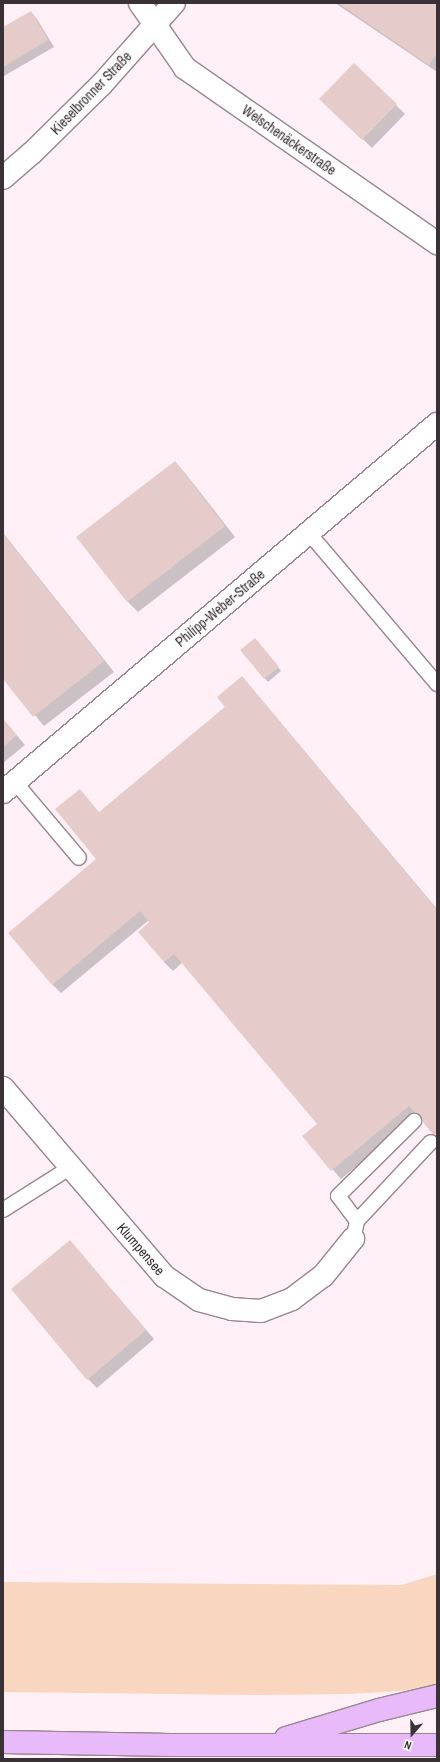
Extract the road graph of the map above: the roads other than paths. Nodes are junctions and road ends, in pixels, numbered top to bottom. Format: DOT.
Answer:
graph roads {
  1 [pos="140,3"];
  2 [pos="174,3"];
  3 [pos="154,25"];
  4 [pos="3,178"];
  5 [pos="437,243"];
  6 [pos="437,424"];
  7 [pos="309,533"];
  8 [pos="437,684"];
  9 [pos="9,787"];
  10 [pos="79,858"];
  11 [pos="3,1088"];
  12 [pos="414,1121"];
  13 [pos="431,1142"];
  14 [pos="71,1167"];
  15 [pos="3,1210"];
  16 [pos="355,1230"];
  17 [pos="437,1696"];
  18 [pos="3,1742"];
  19 [pos="263,1745"];
  20 [pos="437,1745"];
  1 -- 3 [label="street, Welschenäckerstraße"];
  2 -- 3 [label="street, Kieselbronner Straße"];
  3 -- 4 [label="street, Kieselbronner Straße"];
  3 -- 5 [label="street, Welschenäckerstraße"];
  6 -- 7 [label="street, Philipp-Weber-Straße"];
  7 -- 8 [label="lane"];
  7 -- 9 [label="street, Philipp-Weber-Straße"];
  9 -- 10 [label="lane"];
  11 -- 14 [label="street, Klumpensee"];
  12 -- 16 [label="lane"];
  13 -- 16 [label="lane"];
  14 -- 15 [label="lane"];
  14 -- 16 [label="street, Klumpensee"];
  17 -- 19 [label="highway"];
  18 -- 19 [label="highway"];
  19 -- 20 [label="highway"];
}
